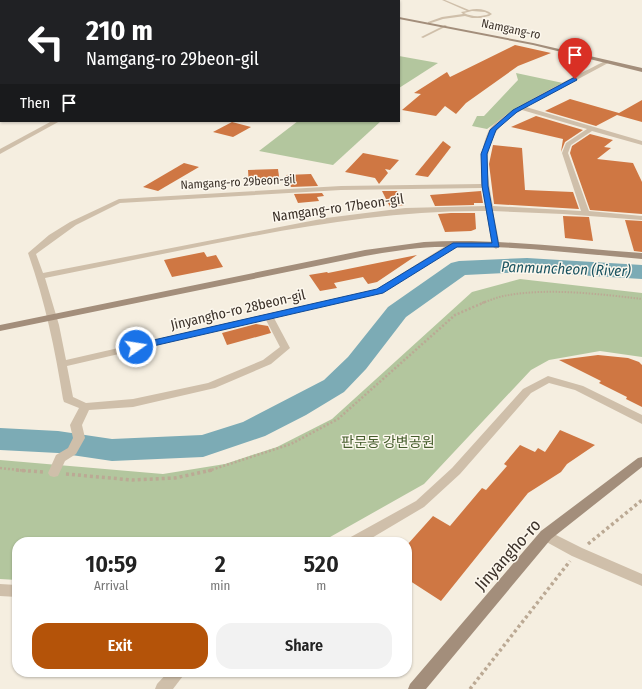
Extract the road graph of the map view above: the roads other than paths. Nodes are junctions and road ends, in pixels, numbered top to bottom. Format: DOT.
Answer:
graph roads {
  1 [pos="443,0"];
  2 [pos="468,10"];
  3 [pos="464,15"];
  4 [pos="400,18"];
  5 [pos="429,23"];
  6 [pos="446,26"];
  7 [pos="422,37"];
  8 [pos="607,62"];
  9 [pos="642,70"];
  10 [pos="522,108"];
  11 [pos="54,122"];
  12 [pos="592,128"];
  13 [pos="642,142"];
  14 [pos="0,152"];
  15 [pos="485,186"];
  16 [pos="489,208"];
  17 [pos="586,213"];
  18 [pos="642,218"];
  19 [pos="455,244"];
  20 [pos="496,246"];
  21 [pos="642,256"];
  22 [pos="41,276"];
  23 [pos="52,316"];
  24 [pos="270,317"];
  25 [pos="0,328"];
  26 [pos="62,364"];
  27 [pos="85,407"];
  28 [pos="642,420"];
  29 [pos="642,461"];
  30 [pos="54,473"];
  31 [pos="546,535"];
  32 [pos="363,537"];
  33 [pos="642,580"];
  34 [pos="0,590"];
  35 [pos="12,591"];
  36 [pos="174,677"];
  37 [pos="163,689"];
  38 [pos="416,689"];
  1 -- 2 [label="lane"];
  2 -- 3 [label="lane"];
  2 -- 3 [label="lane"];
  3 -- 5 [label="lane"];
  4 -- 5 [label="street, Namgang-ro"];
  5 -- 6 [label="street, Namgang-ro"];
  6 -- 7 [label="lane"];
  6 -- 8 [label="street, Namgang-ro"];
  8 -- 9 [label="street, Namgang-ro"];
  8 -- 10 [label="street"];
  10 -- 12 [label="street"];
  10 -- 15 [label="street"];
  11 -- 14 [label="street"];
  12 -- 13 [label="street"];
  12 -- 17 [label="street"];
  15 -- 16 [label="street"];
  15 -- 22 [label="street, Namgang-ro 29beon-gil"];
  16 -- 17 [label="street, Namgang-ro 17beon-gil"];
  16 -- 20 [label="street"];
  16 -- 22 [label="street, Namgang-ro 17beon-gil"];
  17 -- 18 [label="street, Namgang-ro 17beon-gil"];
  19 -- 20 [label="street, Jinyangho-ro 28beon-gil"];
  19 -- 23 [label="street, Jinyangho-ro 28beon-gil"];
  19 -- 24 [label="street, Jinyangho-ro 28beon-gil"];
  20 -- 21 [label="street, Jinyangho-ro 28beon-gil"];
  22 -- 23 [label="street"];
  23 -- 25 [label="street, Jinyangho-ro 28beon-gil"];
  23 -- 26 [label="street"];
  24 -- 26 [label="street, Jinyangho-ro 28beon-gil"];
  24 -- 27 [label="street"];
  26 -- 27 [label="street"];
  27 -- 30 [label="street"];
  28 -- 32 [label="street"];
  29 -- 31 [label="street, Jinyangho-ro"];
  31 -- 33 [label="street"];
  31 -- 38 [label="street, Jinyangho-ro"];
  34 -- 35 [label="street"];
  36 -- 37 [label="street"];
}
